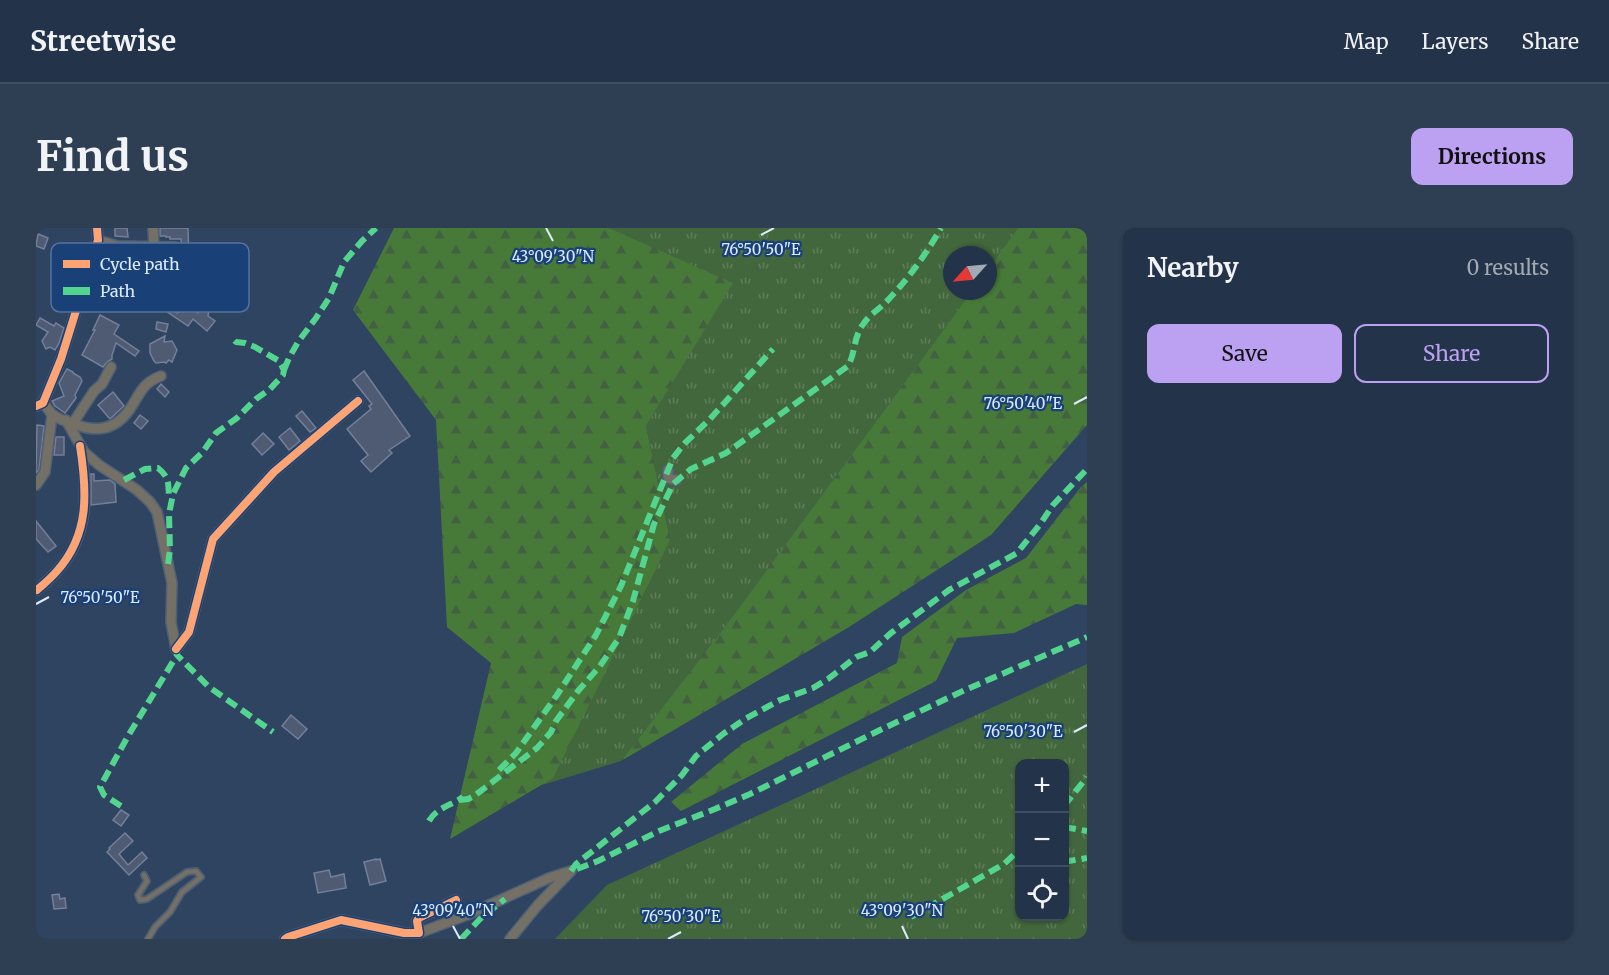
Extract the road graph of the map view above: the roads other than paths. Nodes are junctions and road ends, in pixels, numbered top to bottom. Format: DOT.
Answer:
graph roads {
  1 [pos="98,228"];
  2 [pos="153,228"];
  3 [pos="98,240"];
  4 [pos="97,243"];
  5 [pos="108,243"];
  6 [pos="154,243"];
  7 [pos="76,312"];
  8 [pos="111,367"];
  9 [pos="161,376"];
  10 [pos="358,401"];
  11 [pos="40,404"];
  12 [pos="52,415"];
  13 [pos="69,422"];
  14 [pos="80,446"];
  15 [pos="668,470"];
  16 [pos="677,480"];
  17 [pos="36,485"];
  18 [pos="37,590"];
  19 [pos="144,875"];
  20 [pos="456,900"];
  21 [pos="419,933"];
  22 [pos="148,939"];
  23 [pos="285,939"];
  24 [pos="510,939"];
  1 -- 3 [label="street"];
  2 -- 6 [label="street"];
  3 -- 4 [label="street"];
  3 -- 5 [label="street"];
  7 -- 11 [label="street"];
  8 -- 13 [label="street"];
  9 -- 13 [label="street"];
  10 -- 14 [label="street"];
  11 -- 12 [label="street"];
  12 -- 13 [label="street"];
  12 -- 17 [label="street"];
  13 -- 14 [label="street"];
  14 -- 18 [label="street"];
  15 -- 16 [label="street"];
  19 -- 22 [label="lane"];
  20 -- 21 [label="street"];
  21 -- 23 [label="street"];
  21 -- 24 [label="street"];
}
